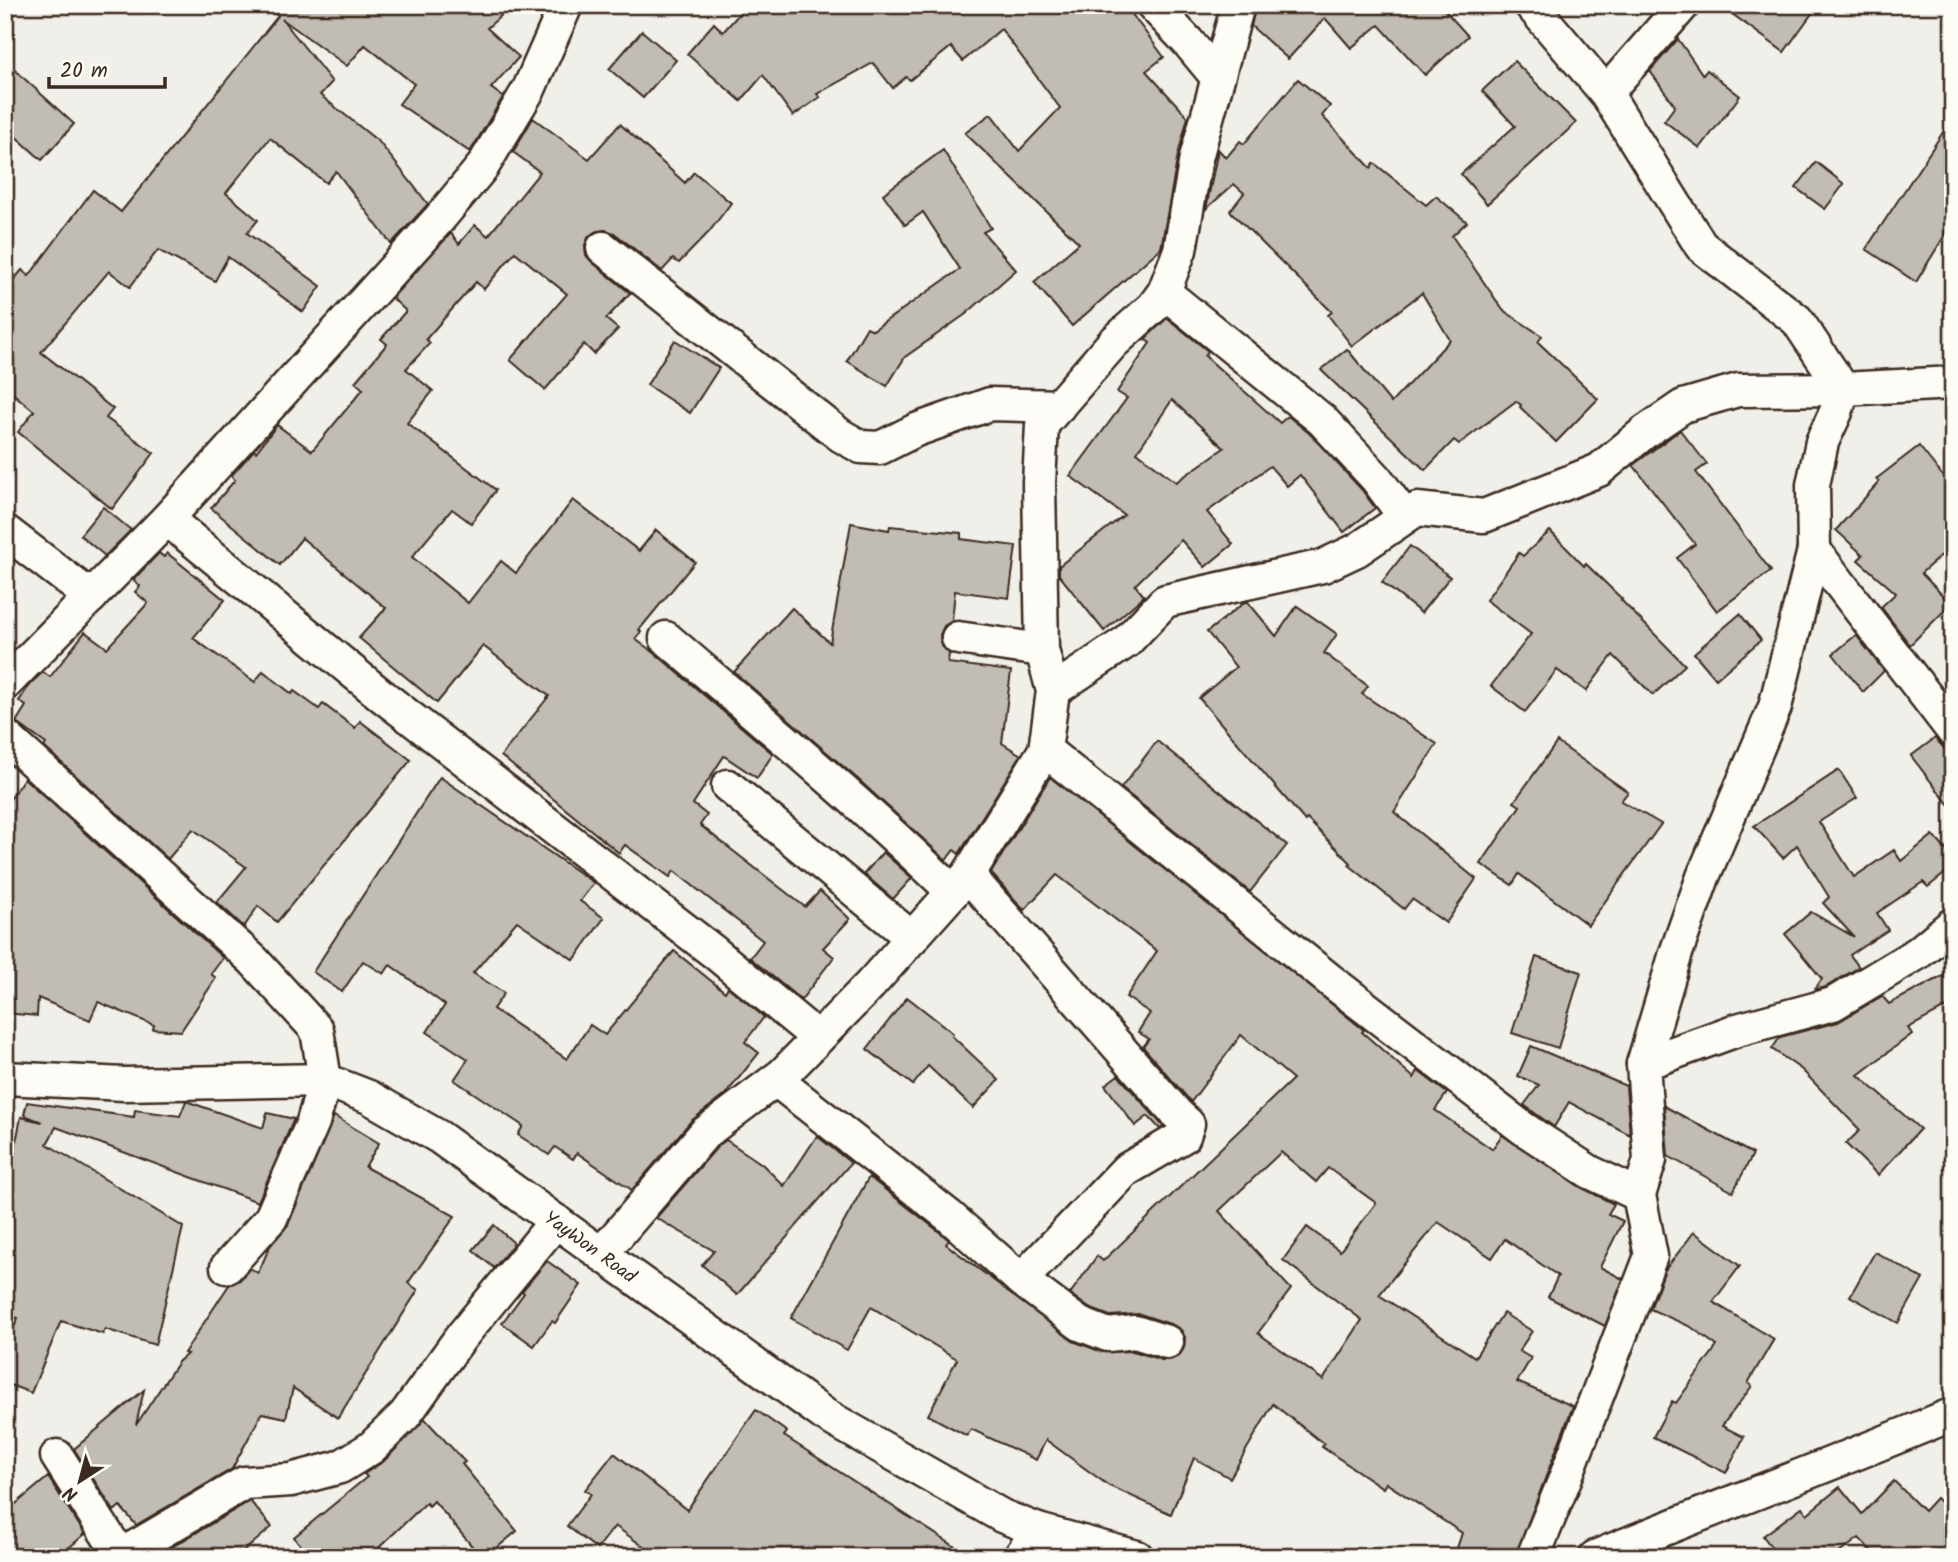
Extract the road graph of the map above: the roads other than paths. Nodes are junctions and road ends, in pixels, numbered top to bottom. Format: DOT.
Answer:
graph roads {
  1 [pos="566,5"];
  2 [pos="1153,5"];
  3 [pos="1238,5"];
  4 [pos="1531,5"];
  5 [pos="1683,5"];
  6 [pos="1217,77"];
  7 [pos="1606,93"];
  8 [pos="603,248"];
  9 [pos="1164,292"];
  10 [pos="1953,383"];
  11 [pos="1843,389"];
  12 [pos="1059,406"];
  13 [pos="1404,516"];
  14 [pos="167,519"];
  15 [pos="5,531"];
  16 [pos="1814,550"];
  17 [pos="91,597"];
  18 [pos="666,638"];
  19 [pos="958,638"];
  20 [pos="1042,650"];
  21 [pos="5,684"];
  22 [pos="1053,691"];
  23 [pos="1953,731"];
  24 [pos="5,736"];
  25 [pos="1045,750"];
  26 [pos="729,786"];
  27 [pos="960,883"];
  28 [pos="1953,924"];
  29 [pos="912,938"];
  30 [pos="818,1038"];
  31 [pos="1643,1063"];
  32 [pos="5,1078"];
  33 [pos="326,1080"];
  34 [pos="776,1080"];
  35 [pos="1639,1195"];
  36 [pos="556,1221"];
  37 [pos="601,1255"];
  38 [pos="227,1267"];
  39 [pos="1021,1280"];
  40 [pos="1167,1342"];
  41 [pos="1953,1415"];
  42 [pos="57,1456"];
  43 [pos="1038,1530"];
  44 [pos="119,1556"];
  45 [pos="1020,1557"];
  46 [pos="1137,1557"];
  47 [pos="1533,1557"];
  48 [pos="1595,1557"];
  1 -- 14 [label="street"];
  2 -- 6 [label="street"];
  3 -- 6 [label="street"];
  4 -- 7 [label="street"];
  5 -- 7 [label="street"];
  6 -- 9 [label="street"];
  7 -- 11 [label="street"];
  8 -- 12 [label="street"];
  9 -- 12 [label="street"];
  9 -- 13 [label="street"];
  10 -- 11 [label="street"];
  11 -- 13 [label="street"];
  11 -- 16 [label="street"];
  12 -- 20 [label="street"];
  13 -- 22 [label="street"];
  14 -- 17 [label="street"];
  14 -- 30 [label="street"];
  15 -- 17 [label="street"];
  16 -- 23 [label="street"];
  16 -- 31 [label="street"];
  17 -- 21 [label="street"];
  18 -- 27 [label="street"];
  19 -- 20 [label="street"];
  20 -- 22 [label="street"];
  22 -- 25 [label="street"];
  24 -- 33 [label="street"];
  25 -- 27 [label="street"];
  25 -- 35 [label="street"];
  26 -- 29 [label="street"];
  27 -- 29 [label="street"];
  27 -- 39 [label="street"];
  28 -- 31 [label="street"];
  29 -- 30 [label="street"];
  30 -- 34 [label="street"];
  31 -- 35 [label="street"];
  32 -- 33 [label="street, YayWon Road"];
  33 -- 36 [label="street, YayWon Road"];
  33 -- 38 [label="street"];
  34 -- 37 [label="street"];
  34 -- 39 [label="street"];
  35 -- 47 [label="street"];
  36 -- 37 [label="street, YayWon Road"];
  36 -- 44 [label="street"];
  37 -- 43 [label="street, YayWon Road"];
  39 -- 40 [label="street"];
  41 -- 48 [label="street"];
  42 -- 44 [label="street"];
  43 -- 45 [label="street"];
  43 -- 46 [label="street, YayWon Road"];
}
